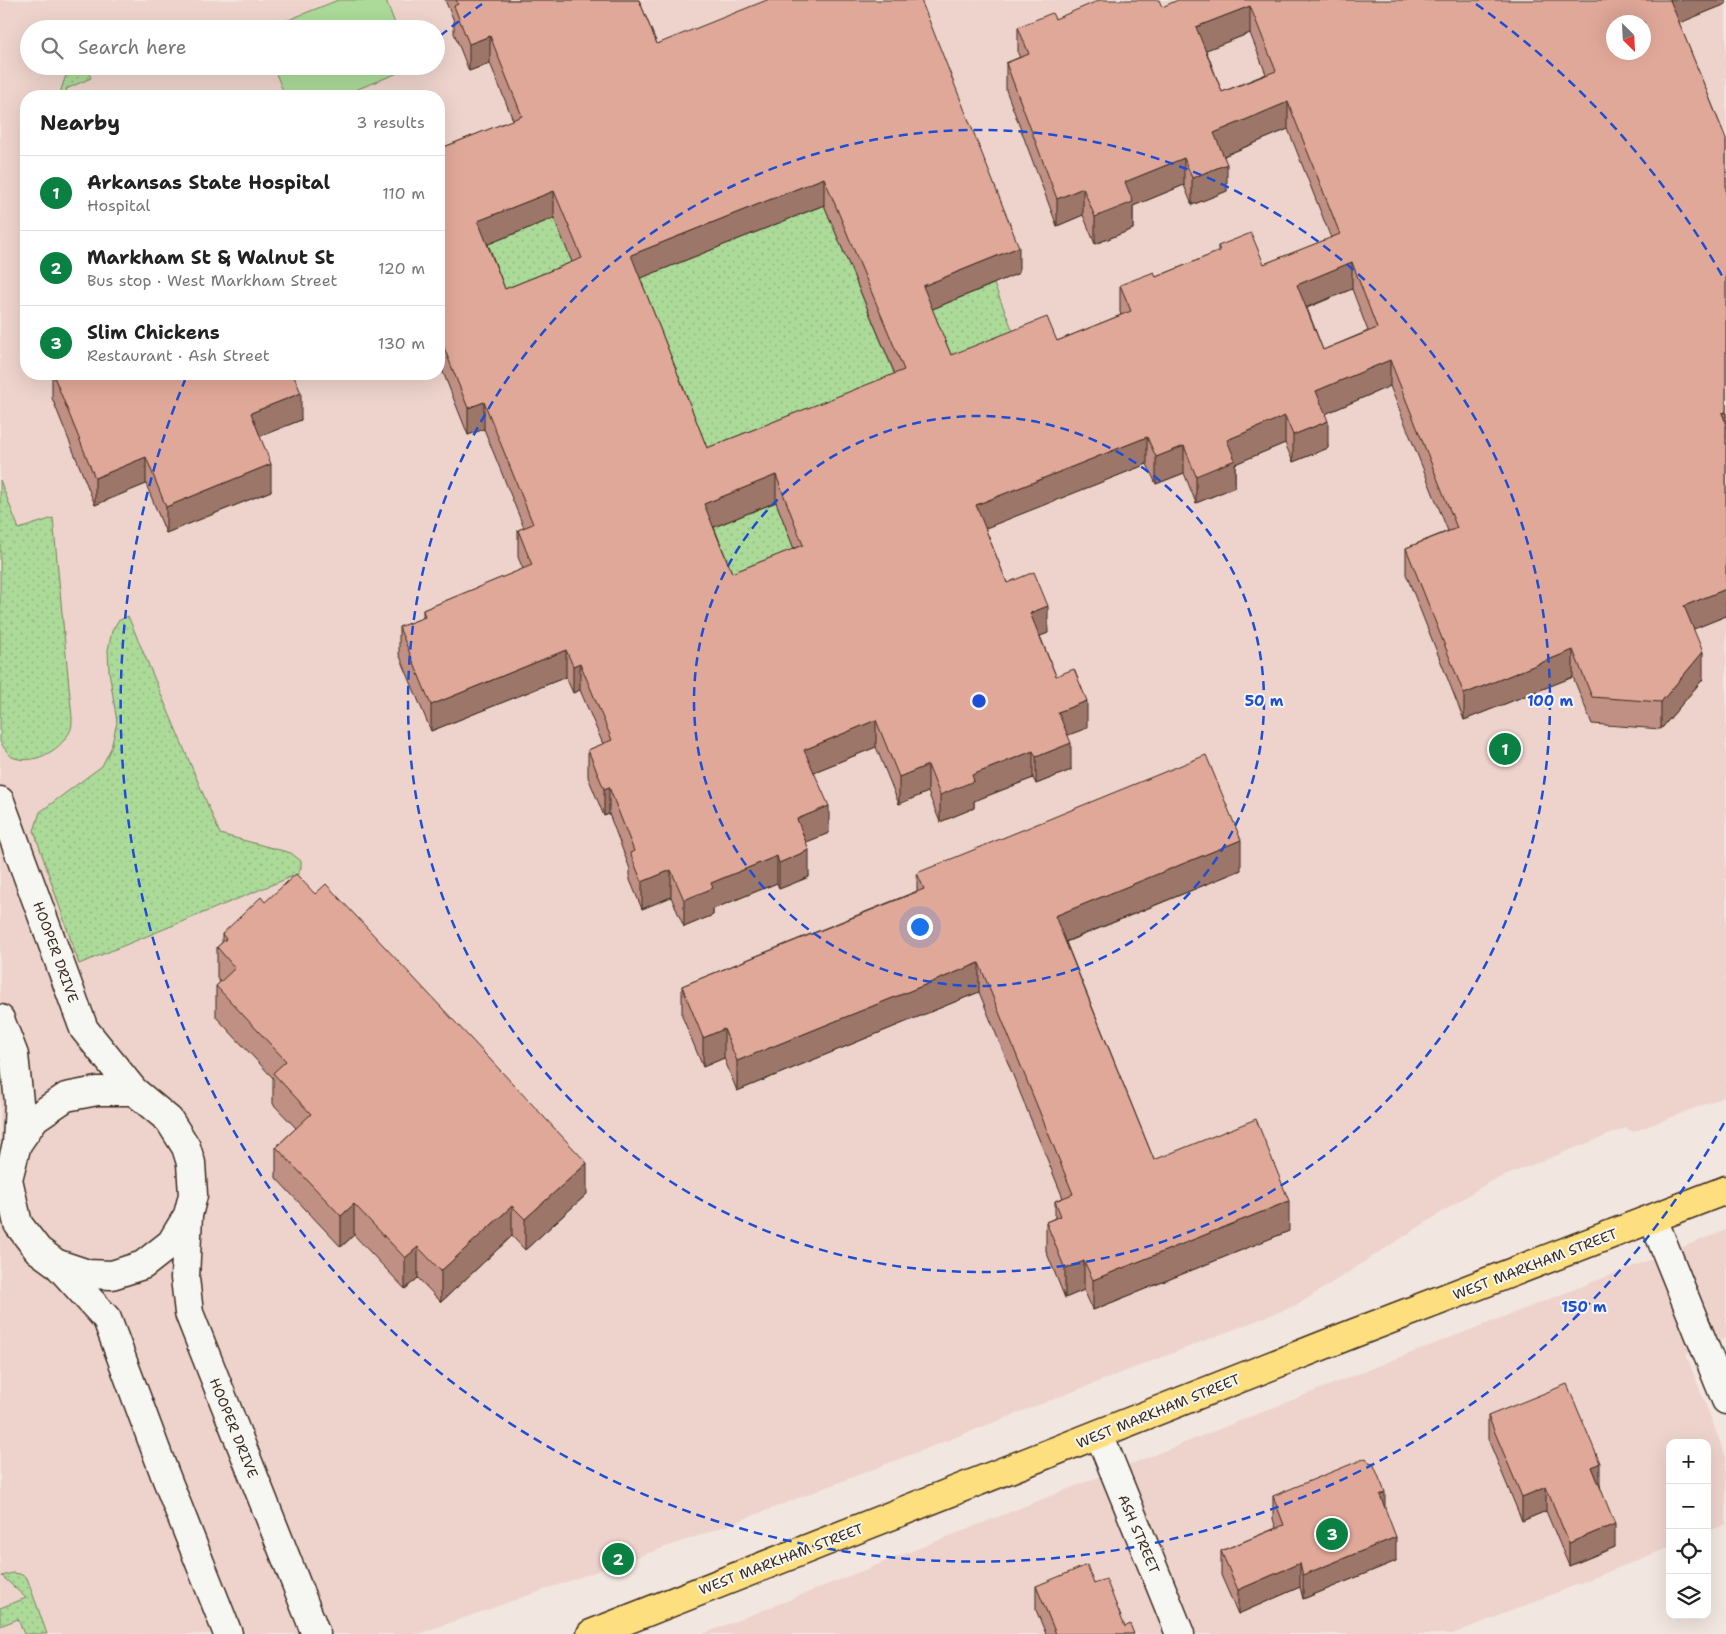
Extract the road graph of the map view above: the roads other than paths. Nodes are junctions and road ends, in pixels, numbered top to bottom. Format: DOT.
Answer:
graph roads {
  1 [pos="0,801"];
  2 [pos="0,1019"];
  3 [pos="134,1091"];
  4 [pos="17,1144"];
  5 [pos="1726,1190"];
  6 [pos="188,1215"];
  7 [pos="1652,1219"];
  8 [pos="58,1264"];
  9 [pos="1726,1400"];
  10 [pos="1099,1434"];
  11 [pos="228,1634"];
  12 [pos="316,1634"];
  13 [pos="591,1634"];
  14 [pos="1180,1634"];
  1 -- 3 [label="street, HOOPER DRIVE"];
  2 -- 4 [label="street, HOOPER DRIVE"];
  3 -- 4 [label="street, HOOPER DRIVE"];
  3 -- 6 [label="street, HOOPER DRIVE"];
  4 -- 8 [label="street, HOOPER DRIVE"];
  5 -- 7 [label="main road, WEST MARKHAM STREET"];
  6 -- 8 [label="street, HOOPER DRIVE"];
  6 -- 12 [label="street, HOOPER DRIVE"];
  7 -- 9 [label="street"];
  7 -- 10 [label="main road, WEST MARKHAM STREET"];
  8 -- 11 [label="street, HOOPER DRIVE"];
  10 -- 13 [label="main road, WEST MARKHAM STREET"];
  10 -- 14 [label="street, ASH STREET"];
}
